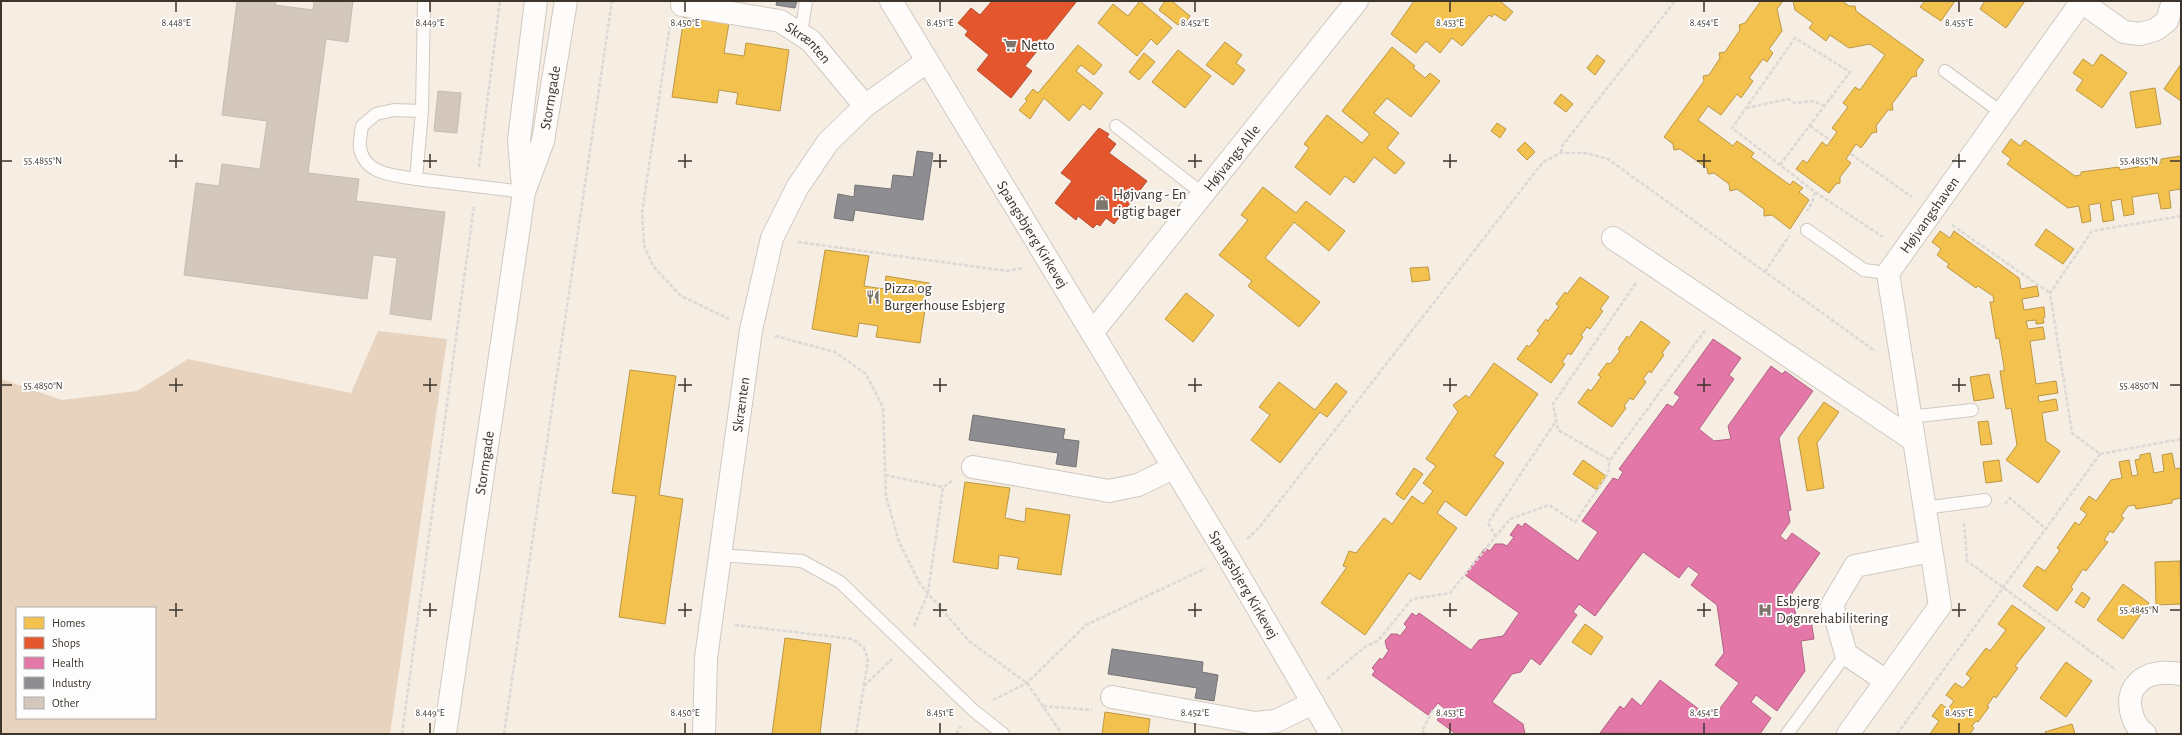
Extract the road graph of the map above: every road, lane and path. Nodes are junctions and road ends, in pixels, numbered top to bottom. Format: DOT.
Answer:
graph roads {
  1 [pos="424,1"];
  2 [pos="500,1"];
  3 [pos="536,1"];
  4 [pos="566,1"];
  5 [pos="612,1"];
  6 [pos="806,1"];
  7 [pos="891,1"];
  8 [pos="1357,1"];
  9 [pos="1675,1"];
  10 [pos="2081,1"];
  11 [pos="2173,1"];
  12 [pos="682,5"];
  13 [pos="801,35"];
  14 [pos="926,62"];
  15 [pos="1945,71"];
  16 [pos="865,106"];
  17 [pos="1825,106"];
  18 [pos="1746,108"];
  19 [pos="422,111"];
  20 [pos="2002,113"];
  21 [pos="1116,126"];
  22 [pos="1810,126"];
  23 [pos="1830,140"];
  24 [pos="1561,153"];
  25 [pos="1780,165"];
  26 [pos="416,179"];
  27 [pos="477,187"];
  28 [pos="524,192"];
  29 [pos="1815,192"];
  30 [pos="1203,194"];
  31 [pos="1805,213"];
  32 [pos="2181,216"];
  33 [pos="1807,230"];
  34 [pos="1790,235"];
  35 [pos="772,238"];
  36 [pos="1613,238"];
  37 [pos="1903,250"];
  38 [pos="1649,263"];
  39 [pos="1049,264"];
  40 [pos="1765,272"];
  41 [pos="1888,272"];
  42 [pos="1720,310"];
  43 [pos="751,330"];
  44 [pos="1092,333"];
  45 [pos="1901,370"];
  46 [pos="1972,410"];
  47 [pos="1909,417"];
  48 [pos="1557,421"];
  49 [pos="1912,438"];
  50 [pos="2181,438"];
  51 [pos="2100,454"];
  52 [pos="1610,460"];
  53 [pos="973,467"];
  54 [pos="1173,468"];
  55 [pos="885,475"];
  56 [pos="943,487"];
  57 [pos="1985,500"];
  58 [pos="1963,503"];
  59 [pos="1924,508"];
  60 [pos="2046,529"];
  61 [pos="1496,537"];
  62 [pos="1931,551"];
  63 [pos="720,555"];
  64 [pos="1228,558"];
  65 [pos="2002,589"];
  66 [pos="928,593"];
  67 [pos="711,622"];
  68 [pos="906,645"];
  69 [pos="1846,654"];
  70 [pos="2181,674"];
  71 [pos="1886,681"];
  72 [pos="1027,683"];
  73 [pos="2136,684"];
  74 [pos="864,687"];
  75 [pos="1112,697"];
  76 [pos="1310,699"];
  77 [pos="1042,706"];
  78 [pos="973,710"];
  79 [pos="1433,710"];
  80 [pos="402,734"];
  81 [pos="445,734"];
  82 [pos="504,734"];
  83 [pos="704,734"];
  84 [pos="856,734"];
  85 [pos="956,734"];
  86 [pos="1003,734"];
  87 [pos="1062,734"];
  88 [pos="1330,734"];
  89 [pos="1425,734"];
  90 [pos="1787,734"];
  91 [pos="1848,734"];
  92 [pos="1897,734"];
  93 [pos="2145,734"];
  1 -- 19 [label="lane"];
  2 -- 27 [label="path"];
  3 -- 28 [label="street, Stormgade"];
  4 -- 28 [label="street, Stormgade"];
  5 -- 82 [label="path"];
  6 -- 13 [label="lane"];
  7 -- 14 [label="street, Spangsbjerg Kirkevej"];
  8 -- 30 [label="street, Højvangs Alle"];
  9 -- 24 [label="path"];
  10 -- 11 [label="street"];
  10 -- 20 [label="street, Højvangshaven"];
  12 -- 13 [label="street, Skrænten"];
  12 -- 43 [label="path"];
  13 -- 16 [label="street, Skrænten"];
  14 -- 16 [label="street, Skrænten"];
  14 -- 39 [label="street, Spangsbjerg Kirkevej"];
  15 -- 20 [label="lane"];
  16 -- 35 [label="street, Skrænten"];
  17 -- 18 [label="path"];
  17 -- 18 [label="path"];
  17 -- 22 [label="path"];
  18 -- 25 [label="path"];
  19 -- 26 [label="lane"];
  19 -- 26 [label="lane"];
  20 -- 37 [label="street, Højvangshaven"];
  21 -- 30 [label="lane"];
  22 -- 23 [label="path"];
  22 -- 25 [label="path"];
  24 -- 40 [label="path"];
  24 -- 64 [label="path"];
  25 -- 29 [label="path"];
  26 -- 27 [label="lane"];
  27 -- 28 [label="lane"];
  27 -- 80 [label="path"];
  28 -- 81 [label="street, Stormgade"];
  29 -- 31 [label="path"];
  29 -- 37 [label="path"];
  30 -- 44 [label="street, Højvangs Alle"];
  32 -- 51 [label="path"];
  33 -- 41 [label="lane"];
  34 -- 40 [label="path"];
  35 -- 39 [label="path"];
  35 -- 43 [label="street, Skrænten"];
  36 -- 38 [label="street"];
  37 -- 41 [label="street, Højvangshaven"];
  38 -- 42 [label="street"];
  38 -- 48 [label="path"];
  39 -- 44 [label="street, Spangsbjerg Kirkevej"];
  40 -- 45 [label="path"];
  41 -- 45 [label="street"];
  42 -- 49 [label="street"];
  42 -- 52 [label="path"];
  43 -- 55 [label="path"];
  43 -- 63 [label="street, Skrænten"];
  44 -- 54 [label="street, Spangsbjerg Kirkevej"];
  45 -- 47 [label="street"];
  46 -- 47 [label="lane"];
  47 -- 49 [label="street"];
  48 -- 52 [label="path"];
  48 -- 61 [label="path"];
  49 -- 59 [label="street"];
  50 -- 51 [label="path"];
  51 -- 60 [label="path"];
  52 -- 61 [label="path"];
  53 -- 54 [label="street"];
  53 -- 56 [label="path"];
  54 -- 64 [label="street, Spangsbjerg Kirkevej"];
  55 -- 56 [label="path"];
  55 -- 66 [label="path"];
  56 -- 66 [label="path"];
  57 -- 58 [label="lane"];
  57 -- 60 [label="path"];
  58 -- 59 [label="lane"];
  58 -- 65 [label="path"];
  59 -- 62 [label="street"];
  60 -- 65 [label="path"];
  61 -- 76 [label="path"];
  62 -- 69 [label="street"];
  62 -- 71 [label="street"];
  63 -- 67 [label="street, Skrænten"];
  63 -- 68 [label="lane"];
  64 -- 72 [label="path"];
  64 -- 76 [label="street, Spangsbjerg Kirkevej"];
  65 -- 73 [label="path"];
  65 -- 92 [label="path"];
  66 -- 68 [label="path"];
  66 -- 72 [label="path"];
  67 -- 74 [label="path"];
  67 -- 83 [label="street, Skrænten"];
  68 -- 74 [label="path"];
  68 -- 78 [label="lane"];
  69 -- 71 [label="street"];
  69 -- 90 [label="lane"];
  70 -- 73 [label="street"];
  71 -- 91 [label="street"];
  72 -- 77 [label="path"];
  72 -- 78 [label="path"];
  73 -- 93 [label="street"];
  74 -- 84 [label="path"];
  75 -- 76 [label="street"];
  75 -- 77 [label="path"];
  76 -- 88 [label="street, Spangsbjerg Kirkevej"];
  77 -- 87 [label="path"];
  78 -- 85 [label="path"];
  78 -- 86 [label="lane"];
  79 -- 89 [label="path"];
}
